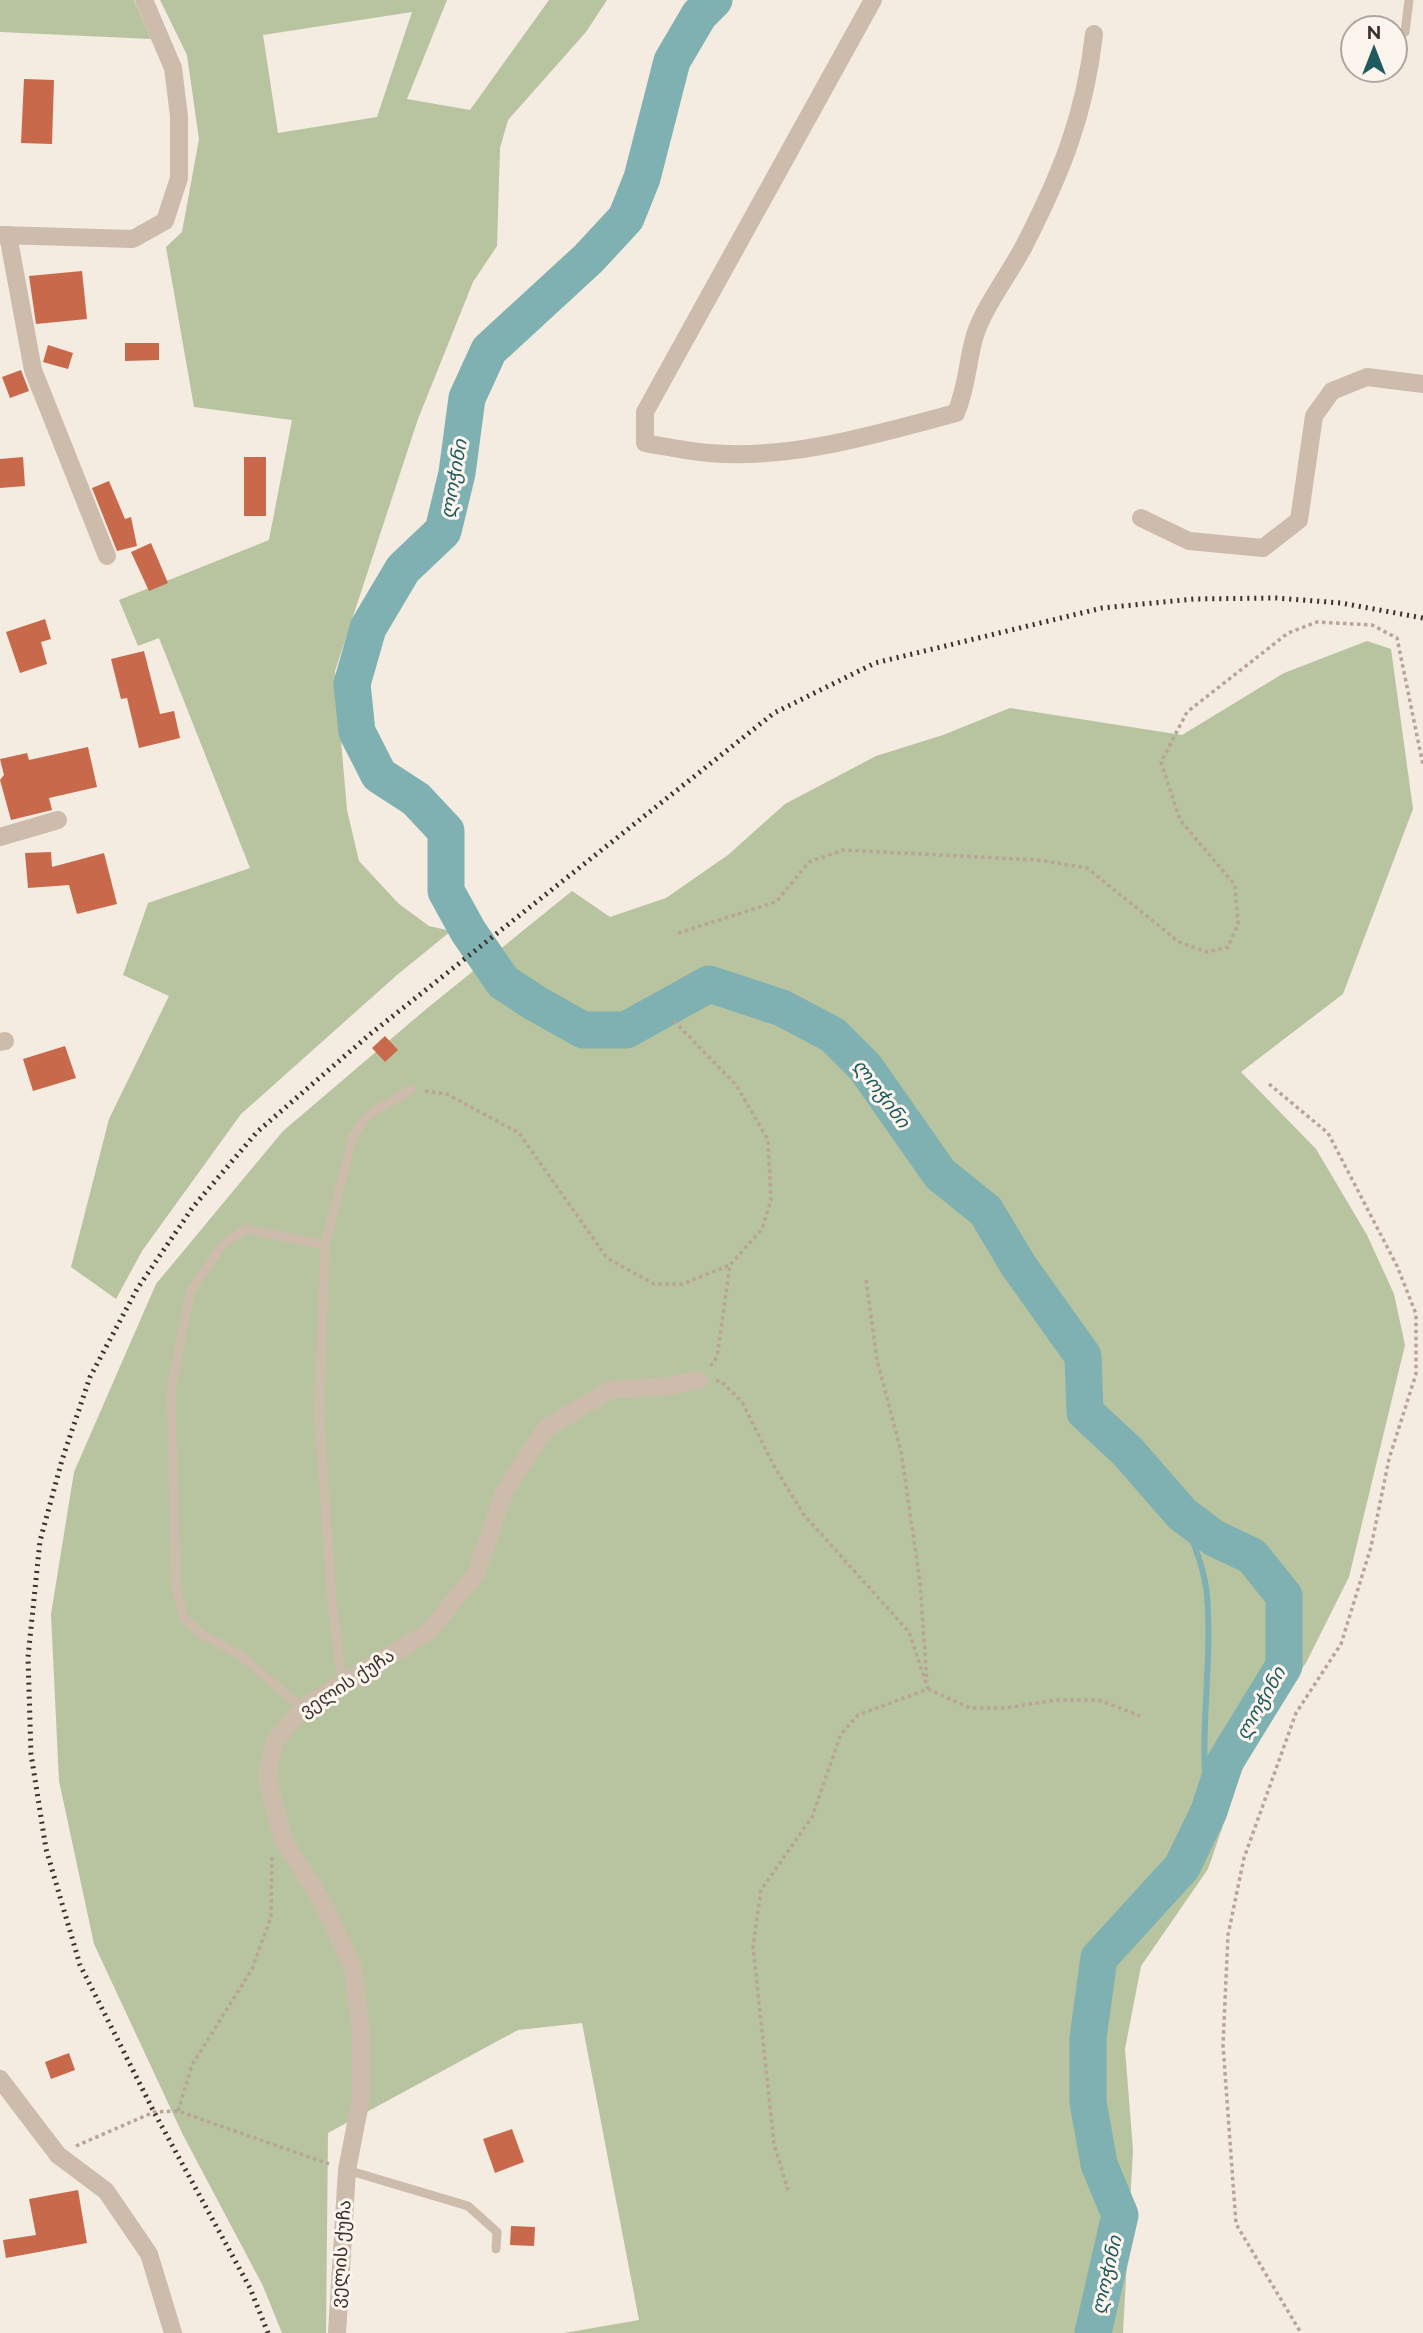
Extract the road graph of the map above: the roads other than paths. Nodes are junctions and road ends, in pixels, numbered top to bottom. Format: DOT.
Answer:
graph roads {
  1 [pos="144,0"];
  2 [pos="873,0"];
  3 [pos="1094,34"];
  4 [pos="4,235"];
  5 [pos="1423,384"];
  6 [pos="1141,518"];
  7 [pos="107,556"];
  8 [pos="58,820"];
  9 [pos="0,836"];
  10 [pos="412,1089"];
  11 [pos="324,1245"];
  12 [pos="699,1380"];
  13 [pos="342,1683"];
  14 [pos="302,1708"];
  15 [pos="0,2079"];
  16 [pos="347,2170"];
  17 [pos="496,2249"];
  18 [pos="173,2333"];
  19 [pos="337,2333"];
  1 -- 4 [label="street"];
  2 -- 3 [label="street"];
  4 -- 7 [label="street"];
  5 -- 6 [label="street"];
  8 -- 9 [label="street"];
  10 -- 11 [label="lane"];
  11 -- 13 [label="lane"];
  11 -- 14 [label="lane"];
  12 -- 13 [label="street, ველის ქუჩა"];
  13 -- 14 [label="street, ველის ქუჩა"];
  14 -- 16 [label="street, ველის ქუჩა"];
  15 -- 18 [label="street"];
  16 -- 17 [label="lane"];
  16 -- 19 [label="street, ველის ქუჩა"];
}
